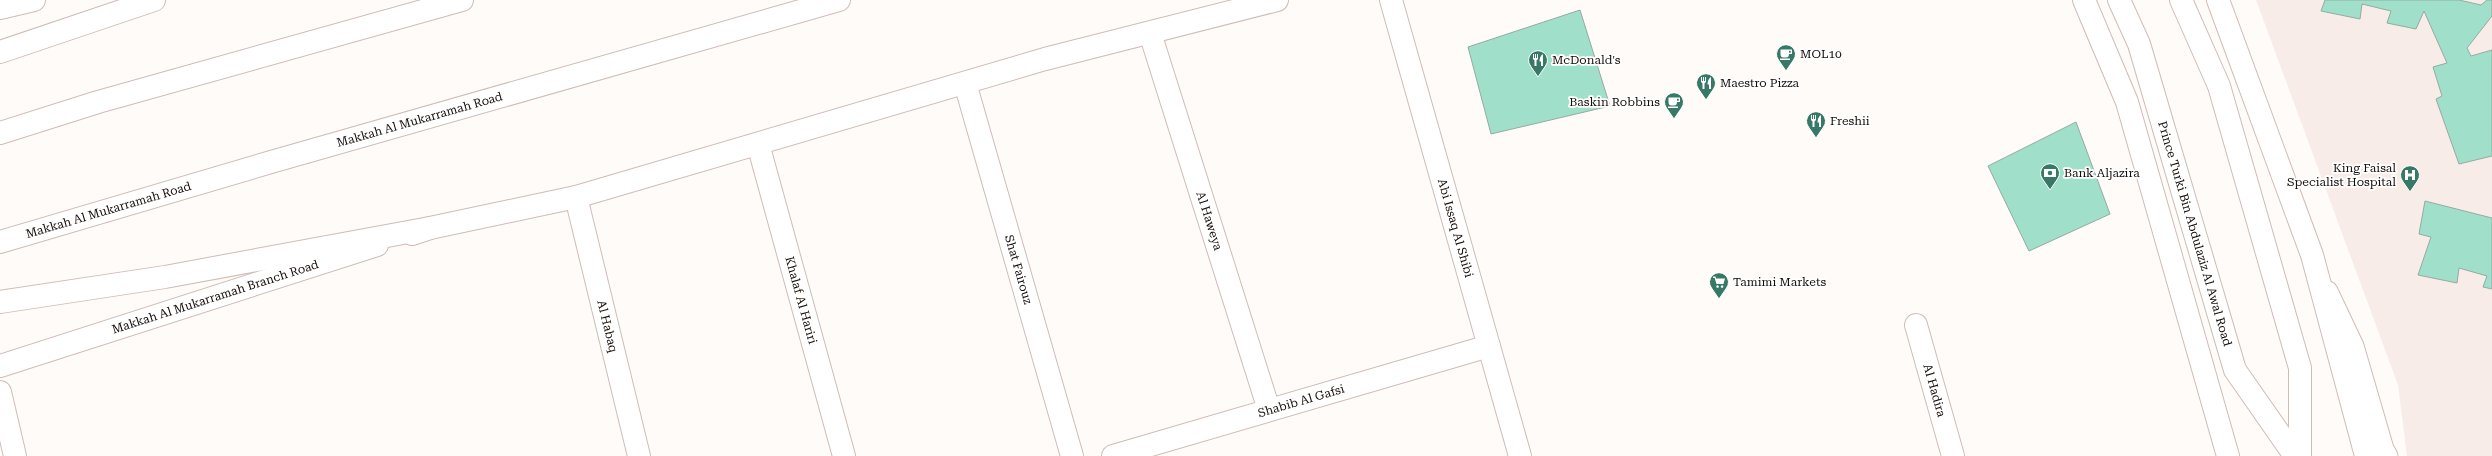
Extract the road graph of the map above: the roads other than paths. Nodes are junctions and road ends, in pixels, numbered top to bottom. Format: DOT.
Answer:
graph roads {
  1 [pos="34,0"];
  2 [pos="154,0"];
  3 [pos="462,0"];
  4 [pos="839,0"];
  5 [pos="1277,0"];
  6 [pos="1391,0"];
  7 [pos="2084,0"];
  8 [pos="2119,0"];
  9 [pos="2181,0"];
  10 [pos="2218,0"];
  11 [pos="0,8"];
  12 [pos="1150,33"];
  13 [pos="0,52"];
  14 [pos="965,83"];
  15 [pos="0,133"];
  16 [pos="758,144"];
  17 [pos="576,197"];
  18 [pos="430,228"];
  19 [pos="0,242"];
  20 [pos="2312,255"];
  21 [pos="0,302"];
  22 [pos="1916,325"];
  23 [pos="1488,346"];
  24 [pos="0,366"];
  25 [pos="0,392"];
  26 [pos="1269,410"];
  27 [pos="16,456"];
  28 [pos="639,456"];
  29 [pos="844,456"];
  30 [pos="1072,456"];
  31 [pos="1113,456"];
  32 [pos="1520,456"];
  33 [pos="1953,456"];
  34 [pos="2228,456"];
  35 [pos="2295,456"];
  36 [pos="2300,456"];
  37 [pos="2366,456"];
  38 [pos="2388,456"];
  1 -- 11 [label="main road"];
  2 -- 13 [label="main road"];
  3 -- 15 [label="main road"];
  4 -- 19 [label="main road, Makkah Al Mukarramah Road"];
  5 -- 12 [label="main road"];
  6 -- 23 [label="main road, Abi Issaq Al Shibi"];
  7 -- 34 [label="main road"];
  8 -- 35 [label="main road, Prince Turki Bin Abdulaziz Al Awal Road"];
  9 -- 36 [label="main road"];
  10 -- 20 [label="main road"];
  12 -- 14 [label="main road"];
  12 -- 26 [label="main road, Al Haweya"];
  14 -- 16 [label="main road"];
  14 -- 30 [label="main road, Shat Fairouz"];
  16 -- 17 [label="main road"];
  16 -- 29 [label="main road, Khalaf Al Hariri"];
  17 -- 18 [label="main road"];
  17 -- 28 [label="main road, Al Habaq"];
  18 -- 21 [label="main road"];
  18 -- 24 [label="main road, Makkah Al Mukarramah Branch Road"];
  20 -- 37 [label="main road"];
  20 -- 38 [label="lane"];
  22 -- 33 [label="main road, Al Hadira"];
  23 -- 26 [label="main road, Shabib Al Gafsi"];
  23 -- 32 [label="main road, Abi Issaq Al Shibi"];
  25 -- 27 [label="main road"];
  26 -- 31 [label="main road, Shabib Al Gafsi"];
}
